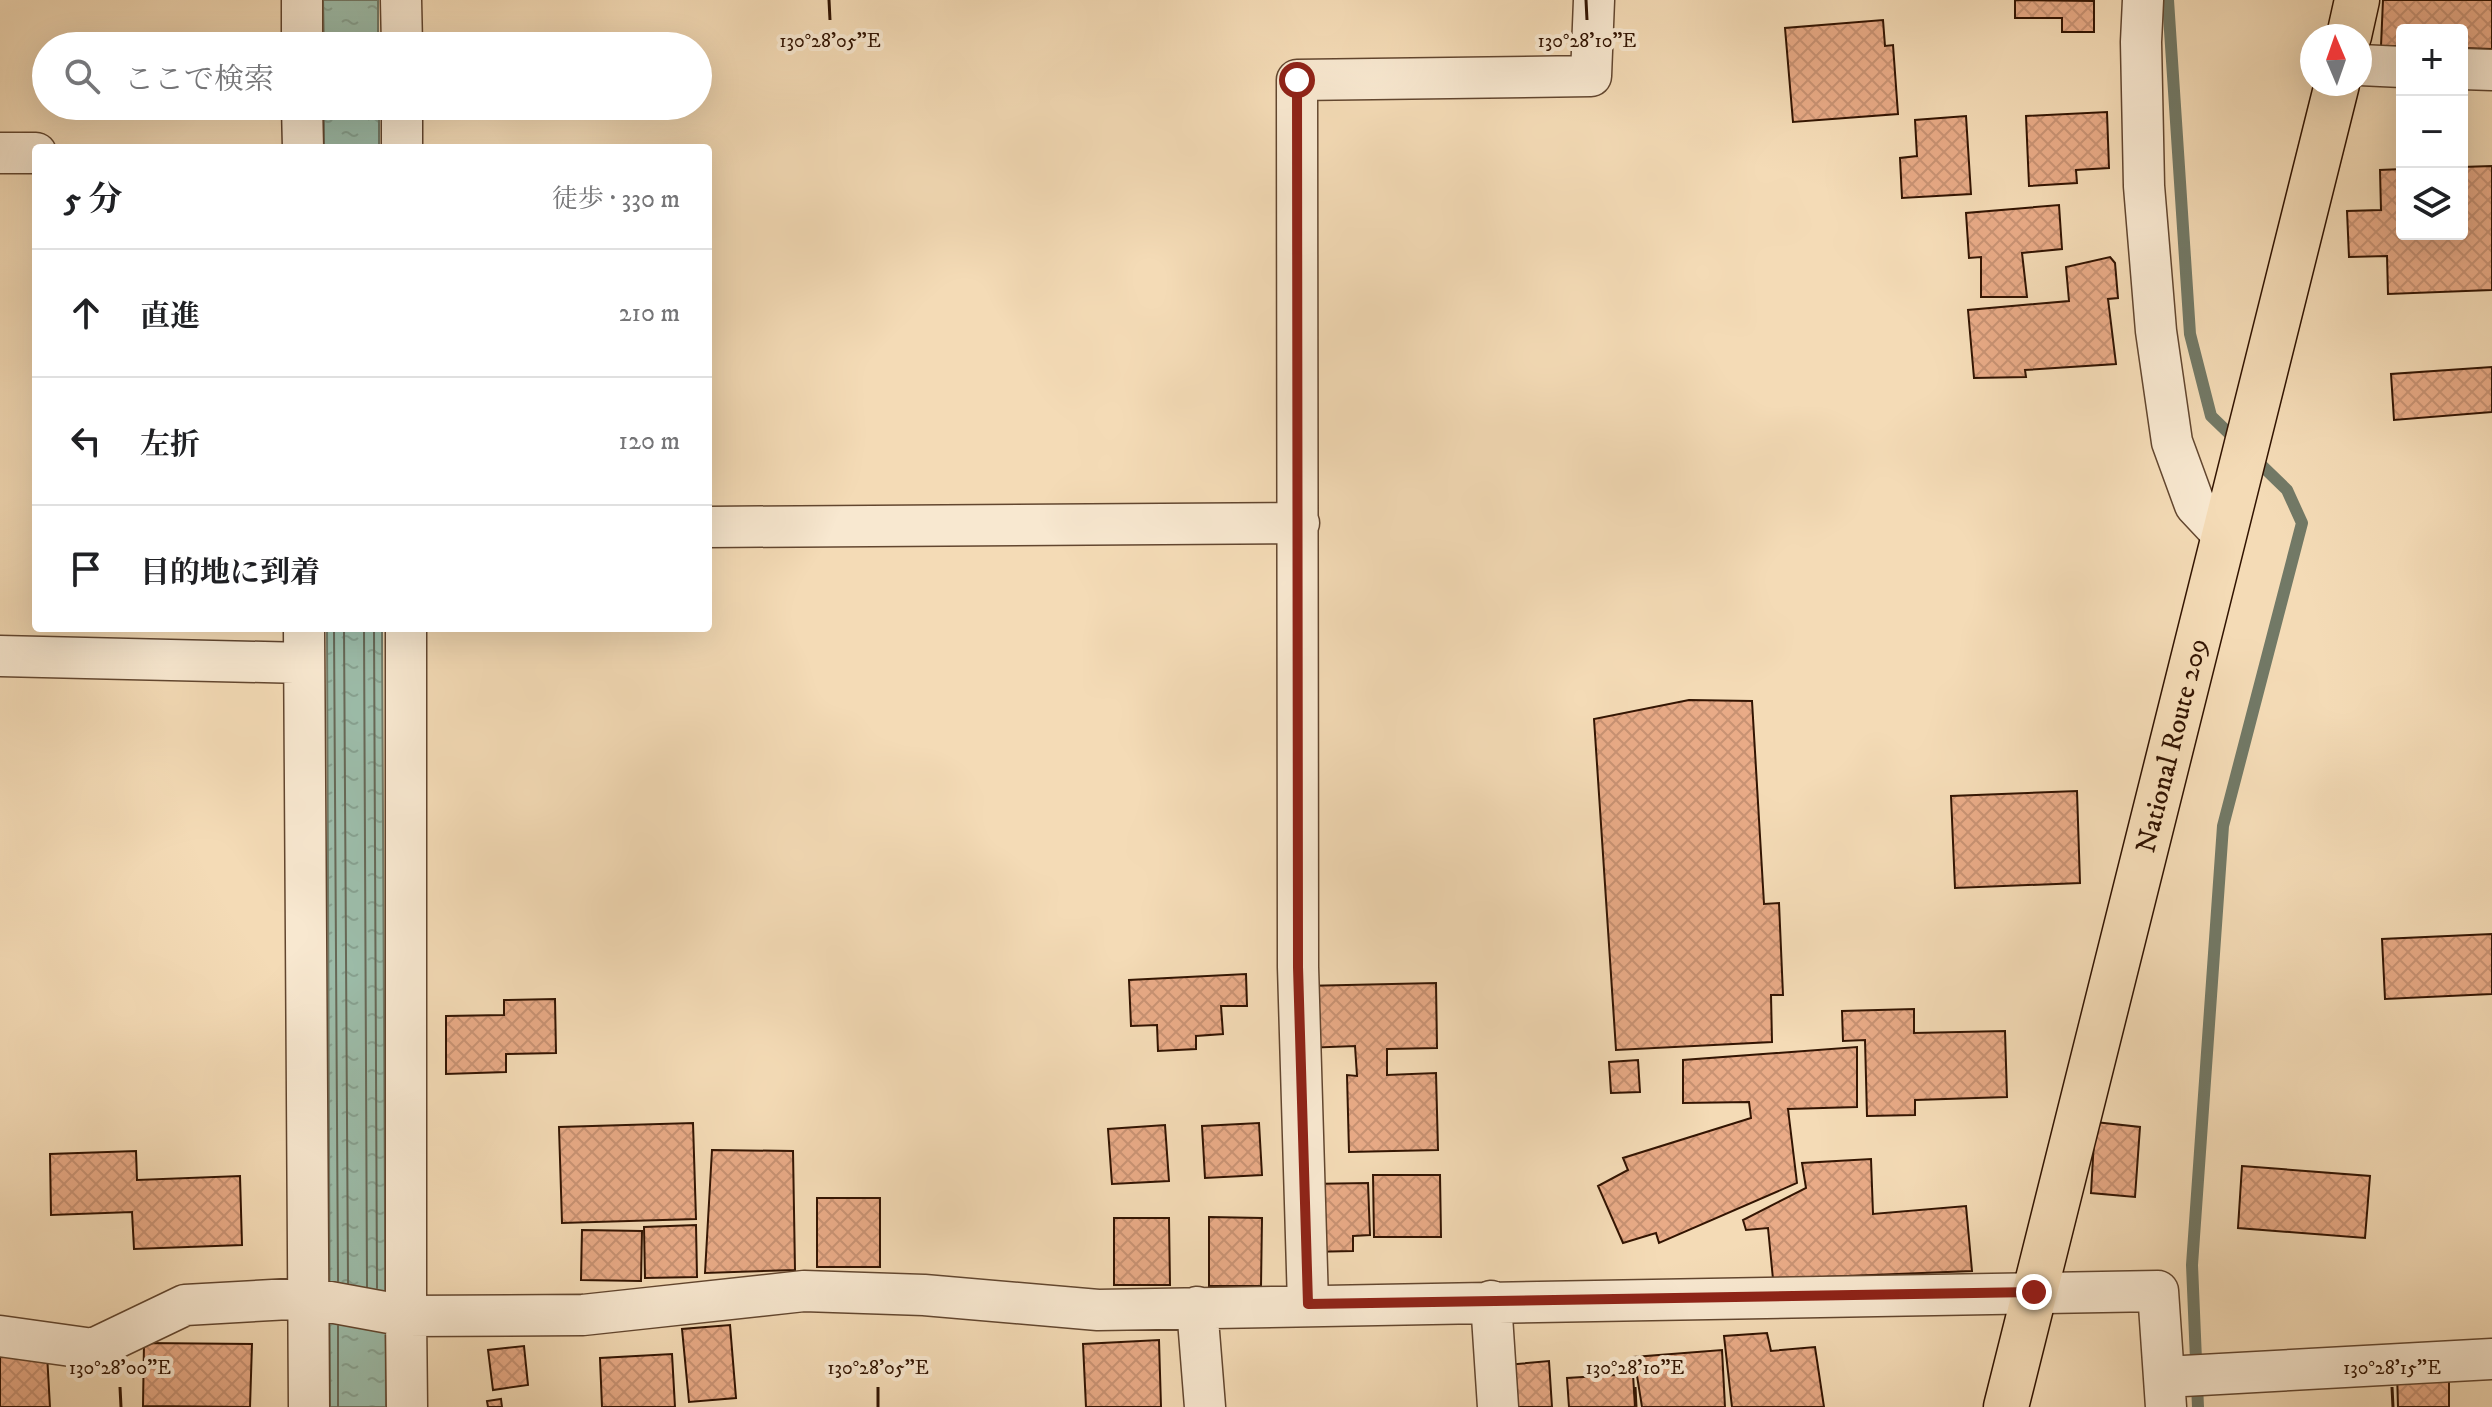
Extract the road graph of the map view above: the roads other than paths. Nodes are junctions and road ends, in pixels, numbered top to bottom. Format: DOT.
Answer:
graph roads {
  1 [pos="302,0"];
  2 [pos="401,0"];
  3 [pos="1594,0"];
  4 [pos="2143,0"];
  5 [pos="2357,0"];
  6 [pos="2352,24"];
  7 [pos="302,32"];
  8 [pos="402,32"];
  9 [pos="2372,66"];
  10 [pos="2396,67"];
  11 [pos="2468,69"];
  12 [pos="2492,70"];
  13 [pos="2334,96"];
  14 [pos="302,120"];
  15 [pos="402,120"];
  16 [pos="303,144"];
  17 [pos="402,144"];
  18 [pos="0,153"];
  19 [pos="32,153"];
  20 [pos="2230,517"];
  21 [pos="1299,523"];
  22 [pos="712,527"];
  23 [pos="406,632"];
  24 [pos="304,646"];
  25 [pos="0,656"];
  26 [pos="2034,1292"];
  27 [pos="308,1298"];
  28 [pos="1491,1301"];
  29 [pos="1308,1304"];
  30 [pos="1197,1307"];
  31 [pos="406,1316"];
  32 [pos="0,1336"];
  33 [pos="2492,1359"];
  34 [pos="2170,1387"];
  35 [pos="309,1407"];
  36 [pos="407,1407"];
  37 [pos="1205,1407"];
  38 [pos="1498,1407"];
  39 [pos="2006,1407"];
  1 -- 7 [label="street"];
  2 -- 8 [label="street"];
  3 -- 21 [label="street"];
  4 -- 20 [label="street"];
  5 -- 6 [label="highway"];
  9 -- 10 [label="street"];
  11 -- 12 [label="street"];
  13 -- 20 [label="highway, National Route 209"];
  14 -- 16 [label="street"];
  15 -- 17 [label="street"];
  18 -- 19 [label="street"];
  20 -- 26 [label="highway, National Route 209"];
  21 -- 22 [label="street"];
  21 -- 29 [label="street"];
  23 -- 31 [label="street"];
  24 -- 25 [label="street"];
  24 -- 27 [label="street"];
  26 -- 28 [label="street"];
  26 -- 34 [label="street"];
  26 -- 39 [label="highway, National Route 209"];
  27 -- 31 [label="street"];
  27 -- 32 [label="street"];
  27 -- 35 [label="street"];
  28 -- 29 [label="street"];
  28 -- 38 [label="street"];
  29 -- 30 [label="street"];
  30 -- 31 [label="street"];
  30 -- 37 [label="street"];
  31 -- 36 [label="street"];
  33 -- 34 [label="street"];
}
